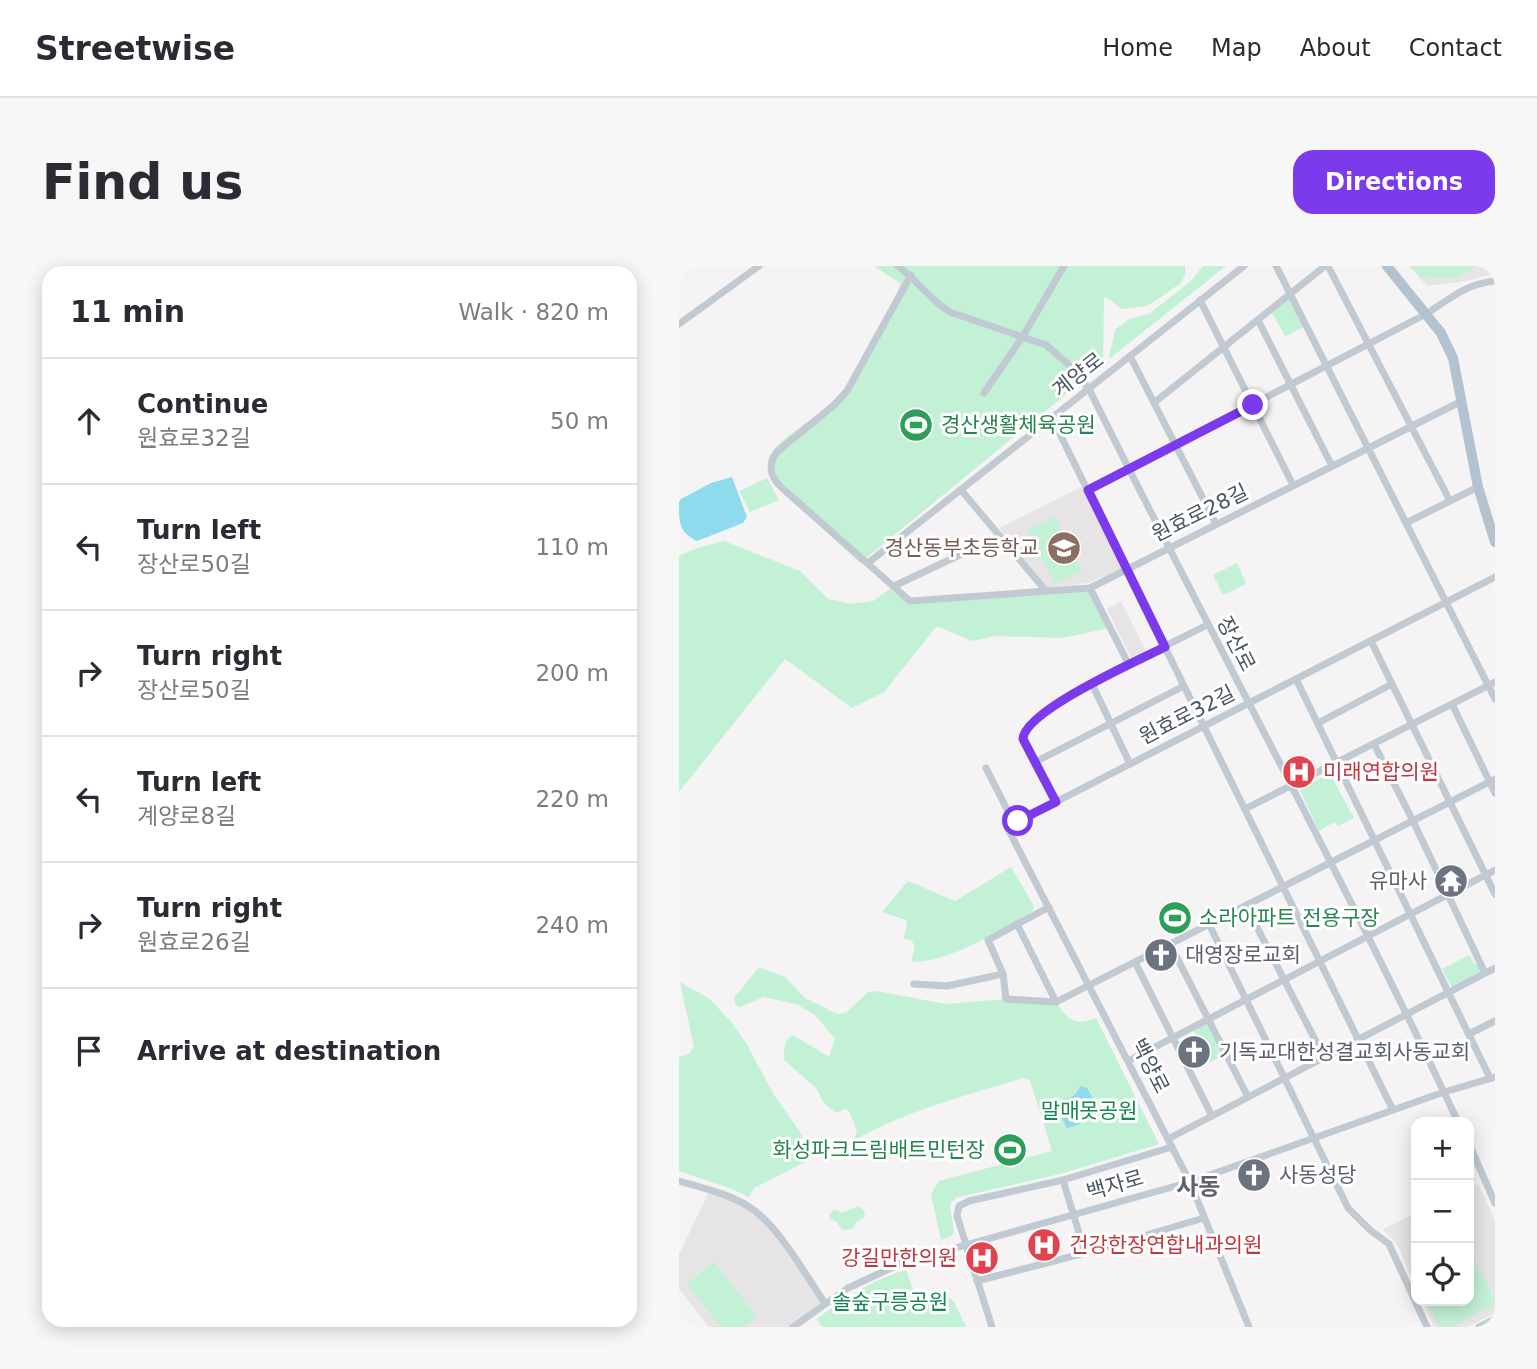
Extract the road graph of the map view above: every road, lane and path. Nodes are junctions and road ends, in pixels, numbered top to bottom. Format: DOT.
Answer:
graph roads {
  1 [pos="759,266"];
  2 [pos="898,266"];
  3 [pos="1064,266"];
  4 [pos="1244,266"];
  5 [pos="1276,266"];
  6 [pos="1326,266"];
  7 [pos="1387,266"];
  8 [pos="751,269"];
  9 [pos="911,275"];
  10 [pos="1495,281"];
  11 [pos="1290,294"];
  12 [pos="1200,300"];
  13 [pos="1426,314"];
  14 [pos="1258,320"];
  15 [pos="679,324"];
  16 [pos="1023,336"];
  17 [pos="1370,343"];
  18 [pos="1224,347"];
  19 [pos="1130,356"];
  20 [pos="1327,366"];
  21 [pos="1291,385"];
  22 [pos="1089,388"];
  23 [pos="984,393"];
  24 [pos="1462,401"];
  25 [pos="1155,402"];
  26 [pos="1253,405"];
  27 [pos="1052,418"];
  28 [pos="1411,426"];
  29 [pos="1176,445"];
  30 [pos="1368,448"];
  31 [pos="1332,466"];
  32 [pos="1128,469"];
  33 [pos="1293,485"];
  34 [pos="1478,487"];
  35 [pos="961,490"];
  36 [pos="1088,490"];
  37 [pos="1450,501"];
  38 [pos="1406,523"];
  39 [pos="1216,524"];
  40 [pos="1000,536"];
  41 [pos="1495,542"];
  42 [pos="1169,547"];
  43 [pos="868,563"];
  44 [pos="1127,569"];
  45 [pos="1495,577"];
  46 [pos="894,586"];
  47 [pos="1090,588"];
  48 [pos="1046,591"];
  49 [pos="1446,602"];
  50 [pos="1207,625"];
  51 [pos="1371,641"];
  52 [pos="1165,647"];
  53 [pos="1129,665"];
  54 [pos="1296,679"];
  55 [pos="1092,684"];
  56 [pos="1392,684"];
  57 [pos="1492,684"];
  58 [pos="1184,686"];
  59 [pos="1495,699"];
  60 [pos="1247,704"];
  61 [pos="1452,705"];
  62 [pos="1111,723"];
  63 [pos="1318,723"];
  64 [pos="1412,725"];
  65 [pos="1204,726"];
  66 [pos="1374,744"];
  67 [pos="1035,762"];
  68 [pos="1337,763"];
  69 [pos="1130,764"];
  70 [pos="986,768"];
  71 [pos="1492,780"];
  72 [pos="1291,786"];
  73 [pos="1495,793"];
  74 [pos="1056,802"];
  75 [pos="1450,802"];
  76 [pos="1245,810"];
  77 [pos="1413,821"];
  78 [pos="1011,825"];
  79 [pos="1374,840"];
  80 [pos="1330,862"];
  81 [pos="1495,870"];
  82 [pos="1486,875"];
  83 [pos="1283,887"];
  84 [pos="1495,894"];
  85 [pos="1447,895"];
  86 [pos="1246,906"];
  87 [pos="1049,907"];
  88 [pos="1411,914"];
  89 [pos="1017,924"];
  90 [pos="1209,924"];
  91 [pos="1367,937"];
  92 [pos="1170,944"];
  93 [pos="1320,961"];
  94 [pos="1135,962"];
  95 [pos="1495,968"];
  96 [pos="1485,973"];
  97 [pos="1003,974"];
  98 [pos="1284,980"];
  99 [pos="913,984"];
  100 [pos="1089,986"];
  101 [pos="1448,992"];
  102 [pos="1246,1000"];
  103 [pos="1056,1002"];
  104 [pos="1406,1015"];
  105 [pos="1209,1019"];
  106 [pos="1495,1021"];
  107 [pos="1469,1034"];
  108 [pos="1173,1038"];
  109 [pos="1359,1039"];
  110 [pos="1324,1057"];
  111 [pos="1128,1062"];
  112 [pos="1285,1078"];
  113 [pos="1493,1078"];
  114 [pos="1444,1092"];
  115 [pos="1248,1097"];
  116 [pos="1393,1110"];
  117 [pos="1212,1116"];
  118 [pos="1456,1117"];
  119 [pos="1314,1138"];
  120 [pos="1168,1139"];
  121 [pos="1172,1147"];
  122 [pos="1474,1155"];
  123 [pos="1063,1180"];
  124 [pos="679,1181"];
  125 [pos="1190,1182"];
  126 [pos="1495,1203"];
  127 [pos="1074,1215"];
  128 [pos="1204,1217"];
  129 [pos="966,1245"];
  130 [pos="1085,1253"];
  131 [pos="977,1281"];
  132 [pos="824,1303"];
  133 [pos="1495,1319"];
  134 [pos="793,1327"];
  135 [pos="992,1327"];
  136 [pos="1249,1327"];
  137 [pos="1427,1327"];
  138 [pos="1479,1327"];
  1 -- 8 [label="street"];
  2 -- 9 [label="street, 장산로"];
  3 -- 16 [label="street"];
  4 -- 12 [label="street, 계양로"];
  5 -- 11 [label="street"];
  6 -- 11 [label="street"];
  6 -- 17 [label="street"];
  7 -- 13 [label="main road"];
  8 -- 15 [label="street"];
  9 -- 16 [label="street, 장산로"];
  9 -- 43 [label="street, 원효로28길"];
  10 -- 13 [label="street"];
  11 -- 14 [label="street"];
  11 -- 20 [label="street"];
  12 -- 18 [label="street"];
  12 -- 19 [label="street, 계양로"];
  13 -- 17 [label="street"];
  13 -- 24 [label="main road"];
  14 -- 18 [label="street"];
  14 -- 21 [label="street"];
  16 -- 22 [label="street, 장산로"];
  16 -- 23 [label="street"];
  17 -- 20 [label="street"];
  17 -- 28 [label="street"];
  18 -- 25 [label="street"];
  18 -- 26 [label="street"];
  19 -- 22 [label="street, 계양로"];
  19 -- 25 [label="street"];
  20 -- 21 [label="street"];
  20 -- 30 [label="street"];
  21 -- 26 [label="street"];
  21 -- 31 [label="street"];
  22 -- 27 [label="street, 계양로"];
  22 -- 32 [label="street, 장산로"];
  24 -- 28 [label="street, 원효로28길"];
  24 -- 34 [label="main road"];
  25 -- 29 [label="street"];
  26 -- 29 [label="street"];
  26 -- 33 [label="street"];
  27 -- 35 [label="street, 계양로"];
  27 -- 36 [label="street"];
  28 -- 30 [label="street, 원효로28길"];
  28 -- 37 [label="street"];
  29 -- 32 [label="street"];
  29 -- 39 [label="street"];
  30 -- 31 [label="street, 원효로28길"];
  30 -- 38 [label="street"];
  31 -- 33 [label="street, 원효로28길"];
  32 -- 36 [label="street"];
  32 -- 42 [label="street, 장산로"];
  33 -- 39 [label="street, 원효로28길"];
  34 -- 37 [label="street"];
  34 -- 41 [label="main road"];
  35 -- 40 [label="street"];
  35 -- 43 [label="street, 계양로"];
  36 -- 44 [label="street"];
  37 -- 38 [label="street"];
  38 -- 49 [label="street"];
  39 -- 42 [label="street, 원효로28길"];
  40 -- 46 [label="street"];
  40 -- 48 [label="street"];
  42 -- 44 [label="street, 원효로28길"];
  42 -- 50 [label="street, 장산로"];
  43 -- 46 [label="street, 원효로28길"];
  44 -- 47 [label="street, 원효로28길"];
  44 -- 52 [label="street"];
  45 -- 49 [label="street, 원효로32길"];
  46 -- 48 [label="street, 원효로28길"];
  47 -- 48 [label="street, 원효로28길"];
  47 -- 53 [label="street"];
  49 -- 51 [label="street, 원효로32길"];
  49 -- 57 [label="street"];
  50 -- 52 [label="street"];
  50 -- 60 [label="street, 장산로"];
  51 -- 54 [label="street, 원효로32길"];
  51 -- 56 [label="street"];
  52 -- 53 [label="street"];
  52 -- 58 [label="street"];
  53 -- 55 [label="street"];
  54 -- 60 [label="street, 원효로32길"];
  54 -- 63 [label="street"];
  55 -- 62 [label="street"];
  55 -- 67 [label="street"];
  56 -- 63 [label="street"];
  56 -- 64 [label="street"];
  57 -- 59 [label="street"];
  57 -- 61 [label="street"];
  58 -- 62 [label="street"];
  58 -- 65 [label="street"];
  60 -- 65 [label="street, 원효로32길"];
  60 -- 72 [label="street, 장산로"];
  61 -- 64 [label="street"];
  61 -- 71 [label="street"];
  62 -- 67 [label="street"];
  62 -- 69 [label="street"];
  63 -- 68 [label="street"];
  64 -- 66 [label="street"];
  64 -- 75 [label="street"];
  65 -- 69 [label="street, 원효로32길"];
  65 -- 76 [label="street"];
  66 -- 68 [label="street"];
  66 -- 77 [label="street"];
  67 -- 74 [label="street"];
  68 -- 72 [label="street"];
  68 -- 79 [label="street"];
  69 -- 74 [label="street, 원효로32길"];
  70 -- 78 [label="street, 백양로"];
  71 -- 73 [label="street"];
  71 -- 75 [label="street"];
  72 -- 76 [label="street"];
  72 -- 80 [label="street, 장산로"];
  74 -- 78 [label="street, 원효로32길"];
  75 -- 77 [label="street"];
  75 -- 82 [label="street"];
  76 -- 83 [label="street"];
  77 -- 79 [label="street"];
  77 -- 85 [label="street"];
  78 -- 87 [label="street, 백양로"];
  79 -- 80 [label="street"];
  79 -- 88 [label="street"];
  80 -- 83 [label="street"];
  80 -- 91 [label="street, 장산로"];
  81 -- 82 [label="street"];
  82 -- 84 [label="street"];
  82 -- 85 [label="street"];
  83 -- 86 [label="street"];
  83 -- 93 [label="street"];
  85 -- 88 [label="street"];
  85 -- 96 [label="street"];
  86 -- 90 [label="street"];
  86 -- 98 [label="street"];
  87 -- 89 [label="street"];
  87 -- 100 [label="street, 백양로"];
  88 -- 91 [label="street"];
  88 -- 101 [label="street"];
  89 -- 97 [label="street"];
  89 -- 103 [label="street"];
  90 -- 92 [label="street"];
  90 -- 102 [label="street"];
  91 -- 93 [label="street"];
  91 -- 104 [label="street, 장산로"];
  92 -- 94 [label="street"];
  92 -- 105 [label="street"];
  93 -- 98 [label="street"];
  93 -- 109 [label="street"];
  94 -- 100 [label="street"];
  94 -- 108 [label="street"];
  95 -- 96 [label="street"];
  96 -- 101 [label="street"];
  97 -- 99 [label="street"];
  97 -- 103 [label="street"];
  98 -- 102 [label="street"];
  98 -- 110 [label="street"];
  100 -- 103 [label="street"];
  100 -- 111 [label="street, 백양로"];
  101 -- 104 [label="street"];
  101 -- 107 [label="street"];
  102 -- 105 [label="street"];
  102 -- 112 [label="street"];
  104 -- 109 [label="street"];
  104 -- 114 [label="street, 장산로"];
  105 -- 108 [label="street"];
  105 -- 115 [label="street"];
  106 -- 107 [label="street"];
  107 -- 113 [label="street"];
  108 -- 111 [label="street"];
  108 -- 117 [label="street"];
  109 -- 110 [label="street"];
  109 -- 116 [label="street"];
  110 -- 112 [label="street"];
  111 -- 120 [label="street, 백양로"];
  112 -- 115 [label="street"];
  112 -- 119 [label="street"];
  113 -- 114 [label="street, 백자로"];
  114 -- 116 [label="street, 백자로"];
  114 -- 118 [label="street, 장산로"];
  115 -- 117 [label="street"];
  116 -- 119 [label="street, 백자로"];
  117 -- 120 [label="street"];
  119 -- 125 [label="street, 백자로"];
  119 -- 137 [label="street"];
  120 -- 121 [label="street, 백양로"];
  121 -- 123 [label="street"];
  121 -- 125 [label="street, 백양로"];
  122 -- 126 [label="street"];
  123 -- 127 [label="street"];
  123 -- 129 [label="street"];
  124 -- 132 [label="street"];
  125 -- 127 [label="street, 백자로"];
  125 -- 128 [label="street, 백양로"];
  127 -- 129 [label="street, 백자로"];
  127 -- 130 [label="street"];
  128 -- 130 [label="street"];
  128 -- 136 [label="street, 백양로"];
  129 -- 131 [label="street"];
  129 -- 132 [label="street, 백자로"];
  130 -- 131 [label="street"];
  131 -- 135 [label="street"];
  132 -- 134 [label="street, 백자로"];
  133 -- 138 [label="street"];
}
